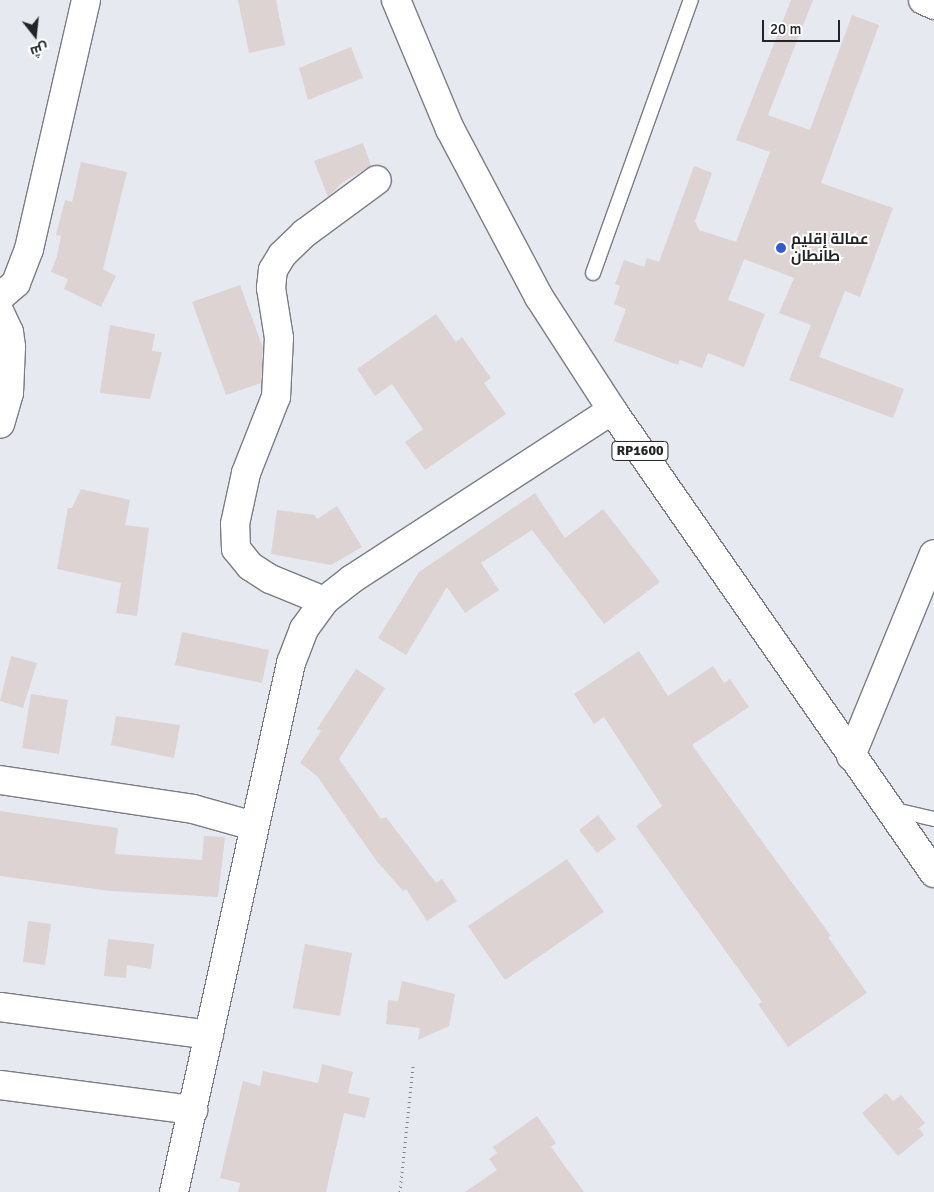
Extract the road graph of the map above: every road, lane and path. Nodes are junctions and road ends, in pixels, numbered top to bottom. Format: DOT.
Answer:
graph roads {
  1 [pos="86,0"];
  2 [pos="396,0"];
  3 [pos="691,0"];
  4 [pos="923,0"];
  5 [pos="934,5"];
  6 [pos="377,180"];
  7 [pos="593,273"];
  8 [pos="0,298"];
  9 [pos="0,313"];
  10 [pos="612,410"];
  11 [pos="0,424"];
  12 [pos="934,554"];
  13 [pos="324,601"];
  14 [pos="852,756"];
  15 [pos="0,780"];
  16 [pos="889,809"];
  17 [pos="934,819"];
  18 [pos="254,826"];
  19 [pos="934,874"];
  20 [pos="0,1007"];
  21 [pos="209,1035"];
  22 [pos="413,1066"];
  23 [pos="0,1085"];
  24 [pos="193,1110"];
  25 [pos="174,1192"];
  26 [pos="400,1192"];
  1 -- 8 [label="street"];
  2 -- 10 [label="street, RP1600"];
  3 -- 7 [label="lane"];
  4 -- 5 [label="street"];
  6 -- 13 [label="street"];
  9 -- 11 [label="street"];
  10 -- 13 [label="street"];
  10 -- 14 [label="street, RP1600"];
  12 -- 14 [label="street"];
  13 -- 18 [label="street"];
  14 -- 16 [label="street, RP1600"];
  15 -- 18 [label="street"];
  16 -- 17 [label="lane"];
  16 -- 19 [label="street, RP1600"];
  18 -- 21 [label="street"];
  20 -- 21 [label="street"];
  21 -- 24 [label="street"];
  22 -- 26 [label="path"];
  23 -- 24 [label="street"];
  24 -- 25 [label="street"];
}
